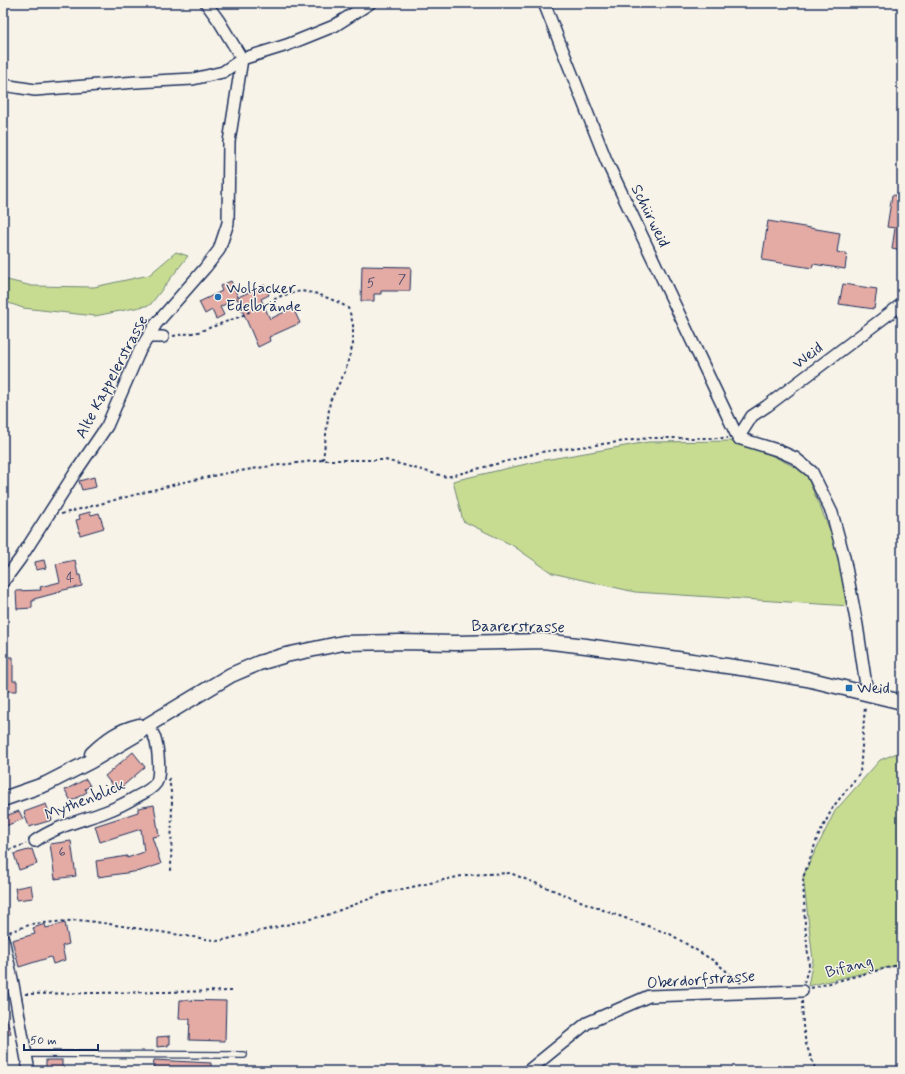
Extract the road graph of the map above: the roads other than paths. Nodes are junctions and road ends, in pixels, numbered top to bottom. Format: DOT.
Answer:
graph roads {
  1 [pos="206,3"];
  2 [pos="370,3"];
  3 [pos="544,3"];
  4 [pos="242,59"];
  5 [pos="3,85"];
  6 [pos="902,304"];
  7 [pos="149,337"];
  8 [pos="163,337"];
  9 [pos="738,438"];
  10 [pos="3,582"];
  11 [pos="867,692"];
  12 [pos="902,702"];
  13 [pos="148,725"];
  14 [pos="3,799"];
  15 [pos="35,841"];
  16 [pos="3,939"];
  17 [pos="802,991"];
  18 [pos="26,1054"];
  19 [pos="244,1056"];
  20 [pos="29,1071"];
  21 [pos="528,1071"];
  1 -- 4 [label="street"];
  2 -- 4 [label="street"];
  3 -- 9 [label="street, Schürweid"];
  4 -- 5 [label="street"];
  4 -- 7 [label="street, Alte Kappelerstrasse"];
  6 -- 9 [label="street, Weid"];
  7 -- 8 [label="street"];
  7 -- 10 [label="street, Alte Kappelerstrasse"];
  9 -- 11 [label="street"];
  11 -- 12 [label="street, Baarerstrasse"];
  11 -- 13 [label="street, Baarerstrasse"];
  13 -- 14 [label="street, Baarerstrasse"];
  13 -- 15 [label="street, Mythenblick"];
  16 -- 18 [label="street"];
  17 -- 21 [label="street, Oberdorfstrasse"];
  18 -- 19 [label="lane"];
  18 -- 20 [label="street"];
}
